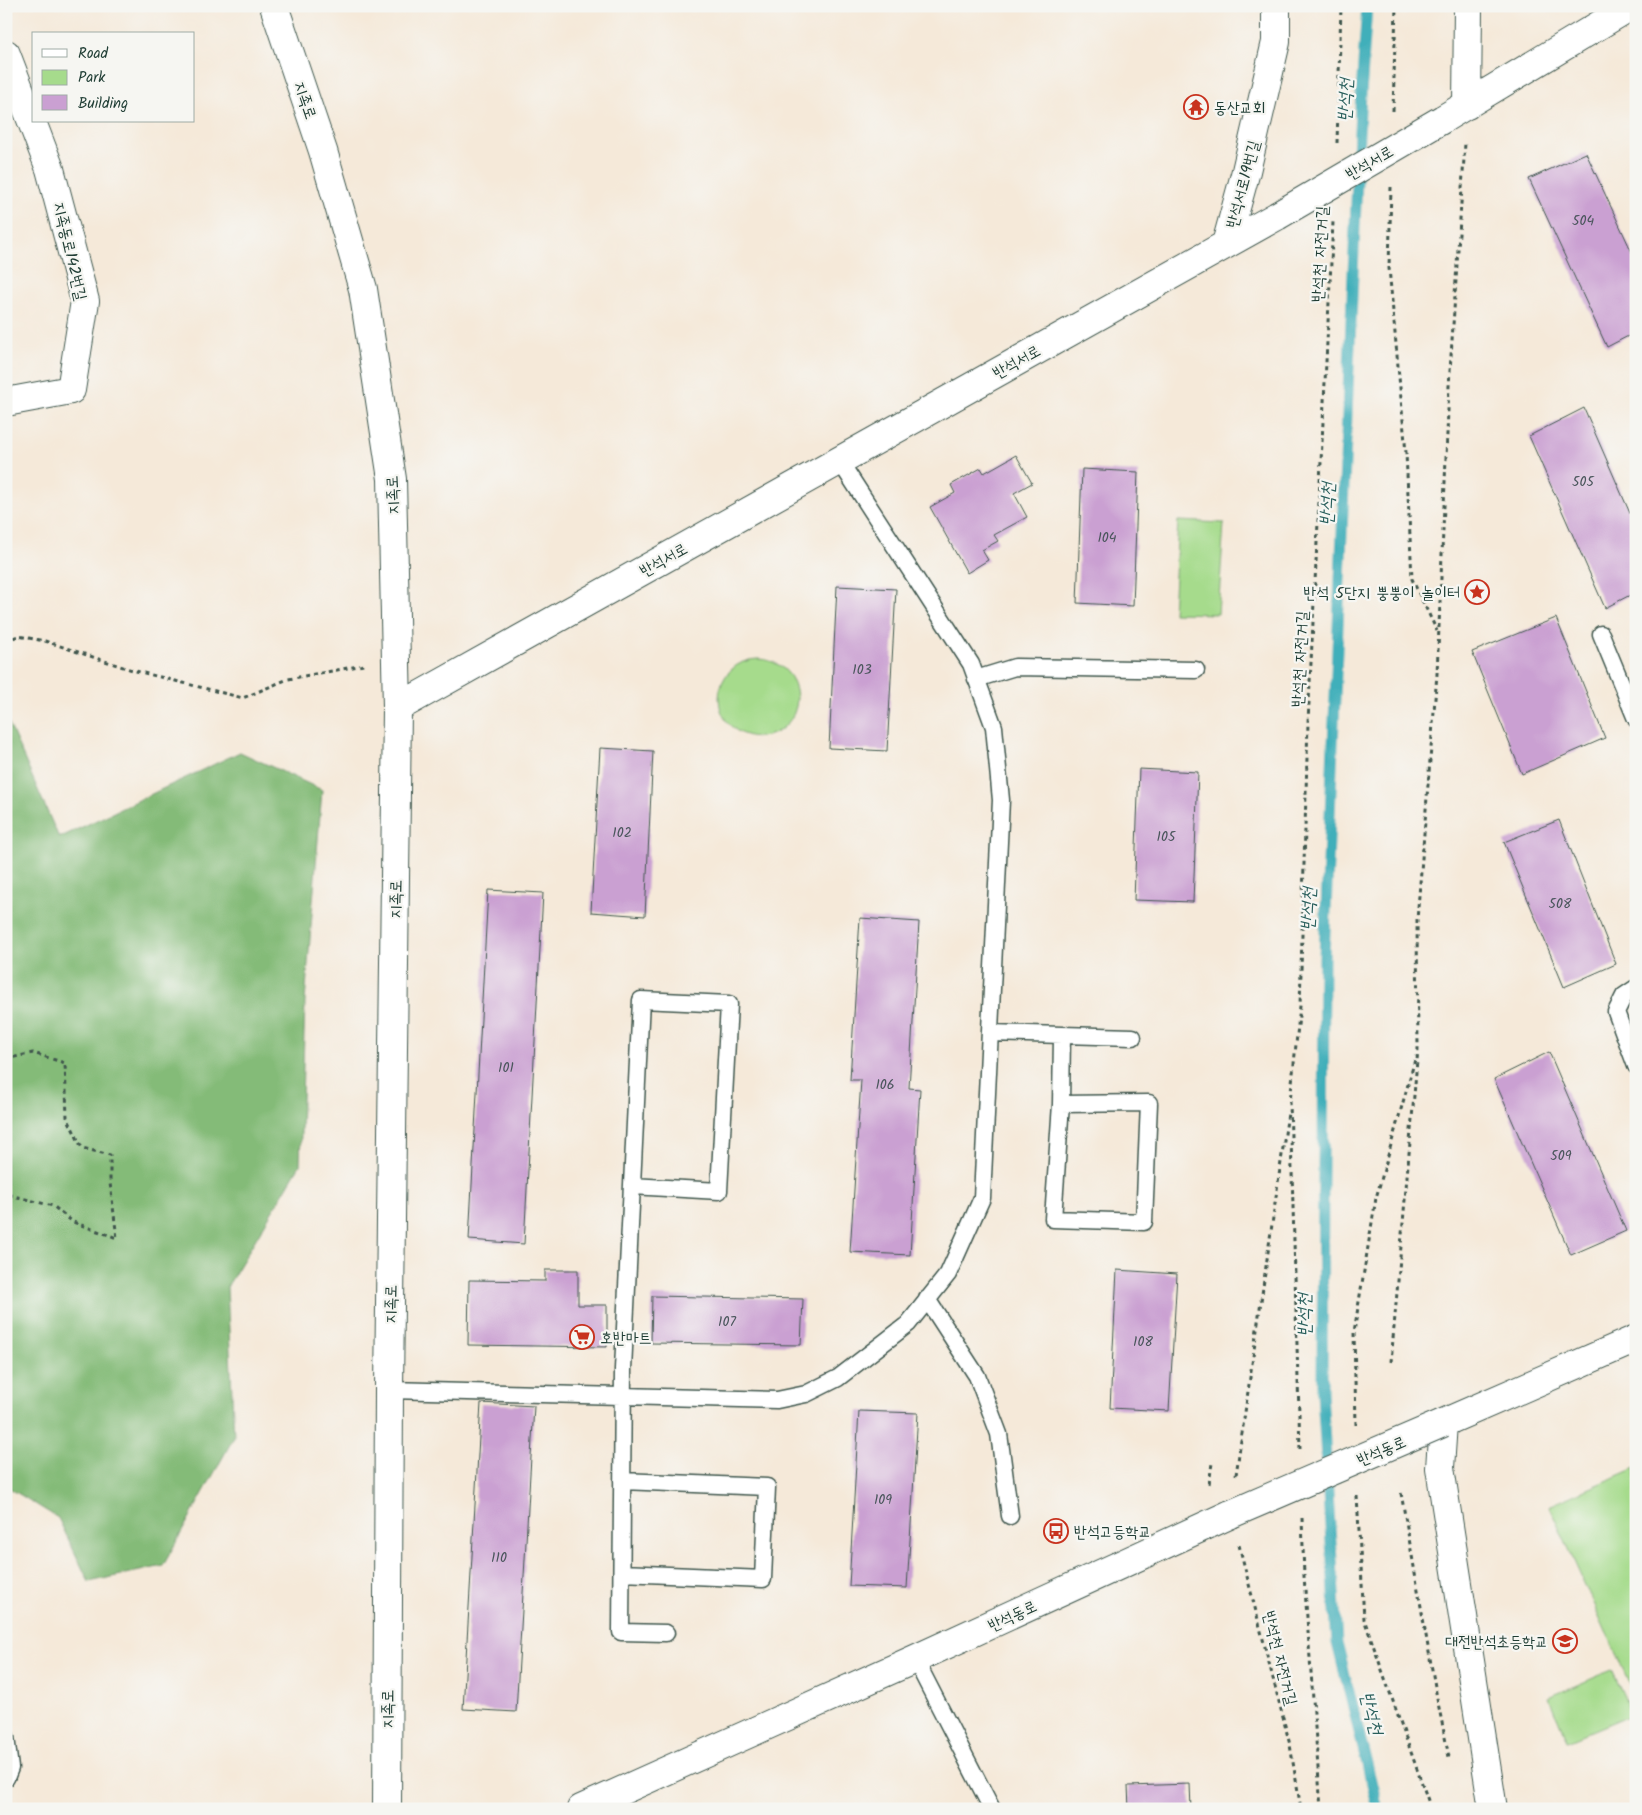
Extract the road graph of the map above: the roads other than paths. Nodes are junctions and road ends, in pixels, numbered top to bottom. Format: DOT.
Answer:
graph roads {
  1 [pos="274,6"];
  2 [pos="1276,6"];
  3 [pos="1468,6"];
  4 [pos="1631,6"];
  5 [pos="6,54"];
  6 [pos="1467,105"];
  7 [pos="32,122"];
  8 [pos="32,122"];
  9 [pos="1226,244"];
  10 [pos="6,402"];
  11 [pos="839,460"];
  12 [pos="1602,634"];
  13 [pos="1196,670"];
  14 [pos="976,678"];
  15 [pos="398,708"];
  16 [pos="1636,719"];
  17 [pos="1636,988"];
  18 [pos="990,1032"];
  19 [pos="1062,1036"];
  20 [pos="1133,1037"];
  21 [pos="1636,1066"];
  22 [pos="1061,1104"];
  23 [pos="632,1186"];
  24 [pos="928,1299"];
  25 [pos="1636,1339"];
  26 [pos="389,1390"];
  27 [pos="623,1396"];
  28 [pos="1444,1423"];
  29 [pos="622,1481"];
  30 [pos="1010,1516"];
  31 [pos="622,1573"];
  32 [pos="666,1633"];
  33 [pos="916,1659"];
  34 [pos="6,1737"];
  35 [pos="6,1778"];
  36 [pos="387,1809"];
  37 [pos="581,1809"];
  38 [pos="992,1809"];
  39 [pos="1493,1809"];
  1 -- 15 [label="street, 지족로"];
  2 -- 9 [label="street, 반석서로19번길"];
  3 -- 6 [label="street"];
  4 -- 6 [label="street, 반석서로"];
  5 -- 7 [label="street, 지족동로142번길"];
  6 -- 9 [label="street, 반석서로, bridge"];
  8 -- 10 [label="street, 지족동로142번길"];
  9 -- 11 [label="street, 반석서로"];
  11 -- 14 [label="lane"];
  11 -- 15 [label="street, 반석서로"];
  12 -- 16 [label="lane"];
  13 -- 14 [label="lane"];
  14 -- 18 [label="lane"];
  15 -- 26 [label="street, 지족로"];
  17 -- 21 [label="lane"];
  18 -- 19 [label="lane"];
  18 -- 24 [label="lane"];
  19 -- 20 [label="lane"];
  19 -- 22 [label="lane"];
  22 -- 22 [label="lane"];
  23 -- 23 [label="lane"];
  23 -- 27 [label="lane"];
  24 -- 27 [label="lane"];
  24 -- 30 [label="lane"];
  25 -- 28 [label="street, 반석동로"];
  26 -- 27 [label="lane"];
  26 -- 36 [label="street, 지족로"];
  27 -- 29 [label="lane"];
  28 -- 33 [label="street, 반석동로, bridge"];
  28 -- 39 [label="street"];
  29 -- 31 [label="lane"];
  29 -- 31 [label="lane"];
  31 -- 32 [label="lane"];
  33 -- 37 [label="street, 반석동로"];
  33 -- 38 [label="lane"];
  34 -- 35 [label="lane"];
}
